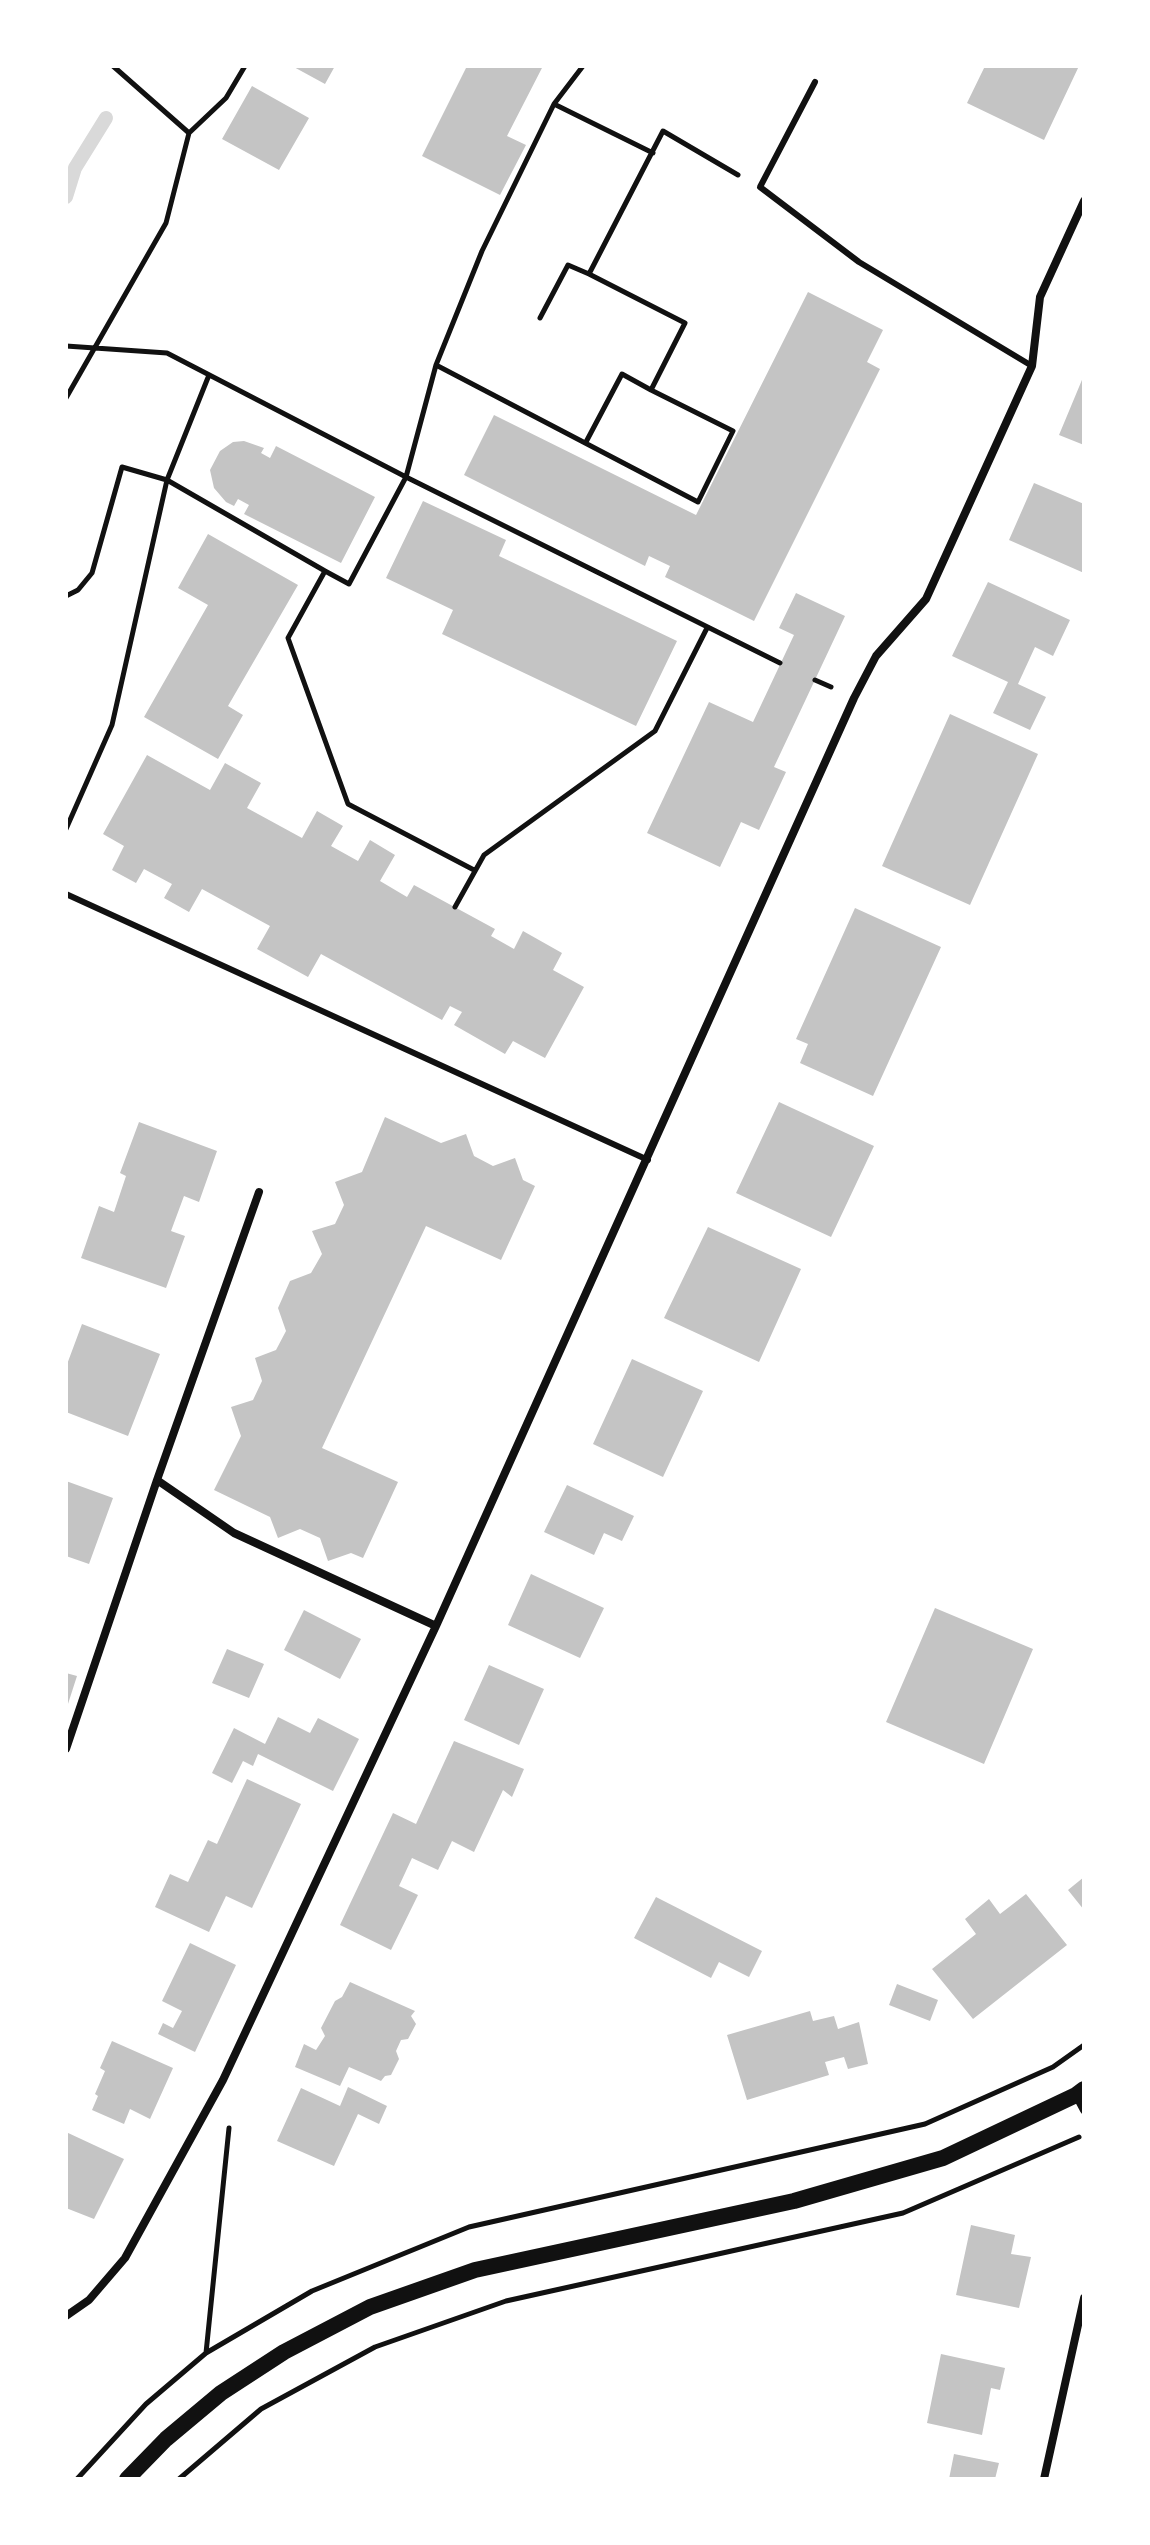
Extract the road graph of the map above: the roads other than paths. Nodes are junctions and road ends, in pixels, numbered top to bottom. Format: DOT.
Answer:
graph roads {
  1 [pos="815,82"];
  2 [pos="1084,201"];
  3 [pos="1032,366"];
  4 [pos="66,894"];
  5 [pos="648,1160"];
  6 [pos="259,1192"];
  7 [pos="157,1480"];
  8 [pos="436,1626"];
  9 [pos="66,1749"];
  10 [pos="1081,2098"];
  11 [pos="1084,2298"];
  12 [pos="66,2316"];
  13 [pos="127,2479"];
  14 [pos="1044,2479"];
  1 -- 3 [label="lane"];
  2 -- 3 [label="street"];
  3 -- 5 [label="street"];
  4 -- 5 [label="lane"];
  5 -- 8 [label="street"];
  6 -- 7 [label="street"];
  7 -- 8 [label="street"];
  7 -- 9 [label="street"];
  8 -- 12 [label="street"];
  10 -- 13 [label="main road"];
  11 -- 14 [label="street"];
}
